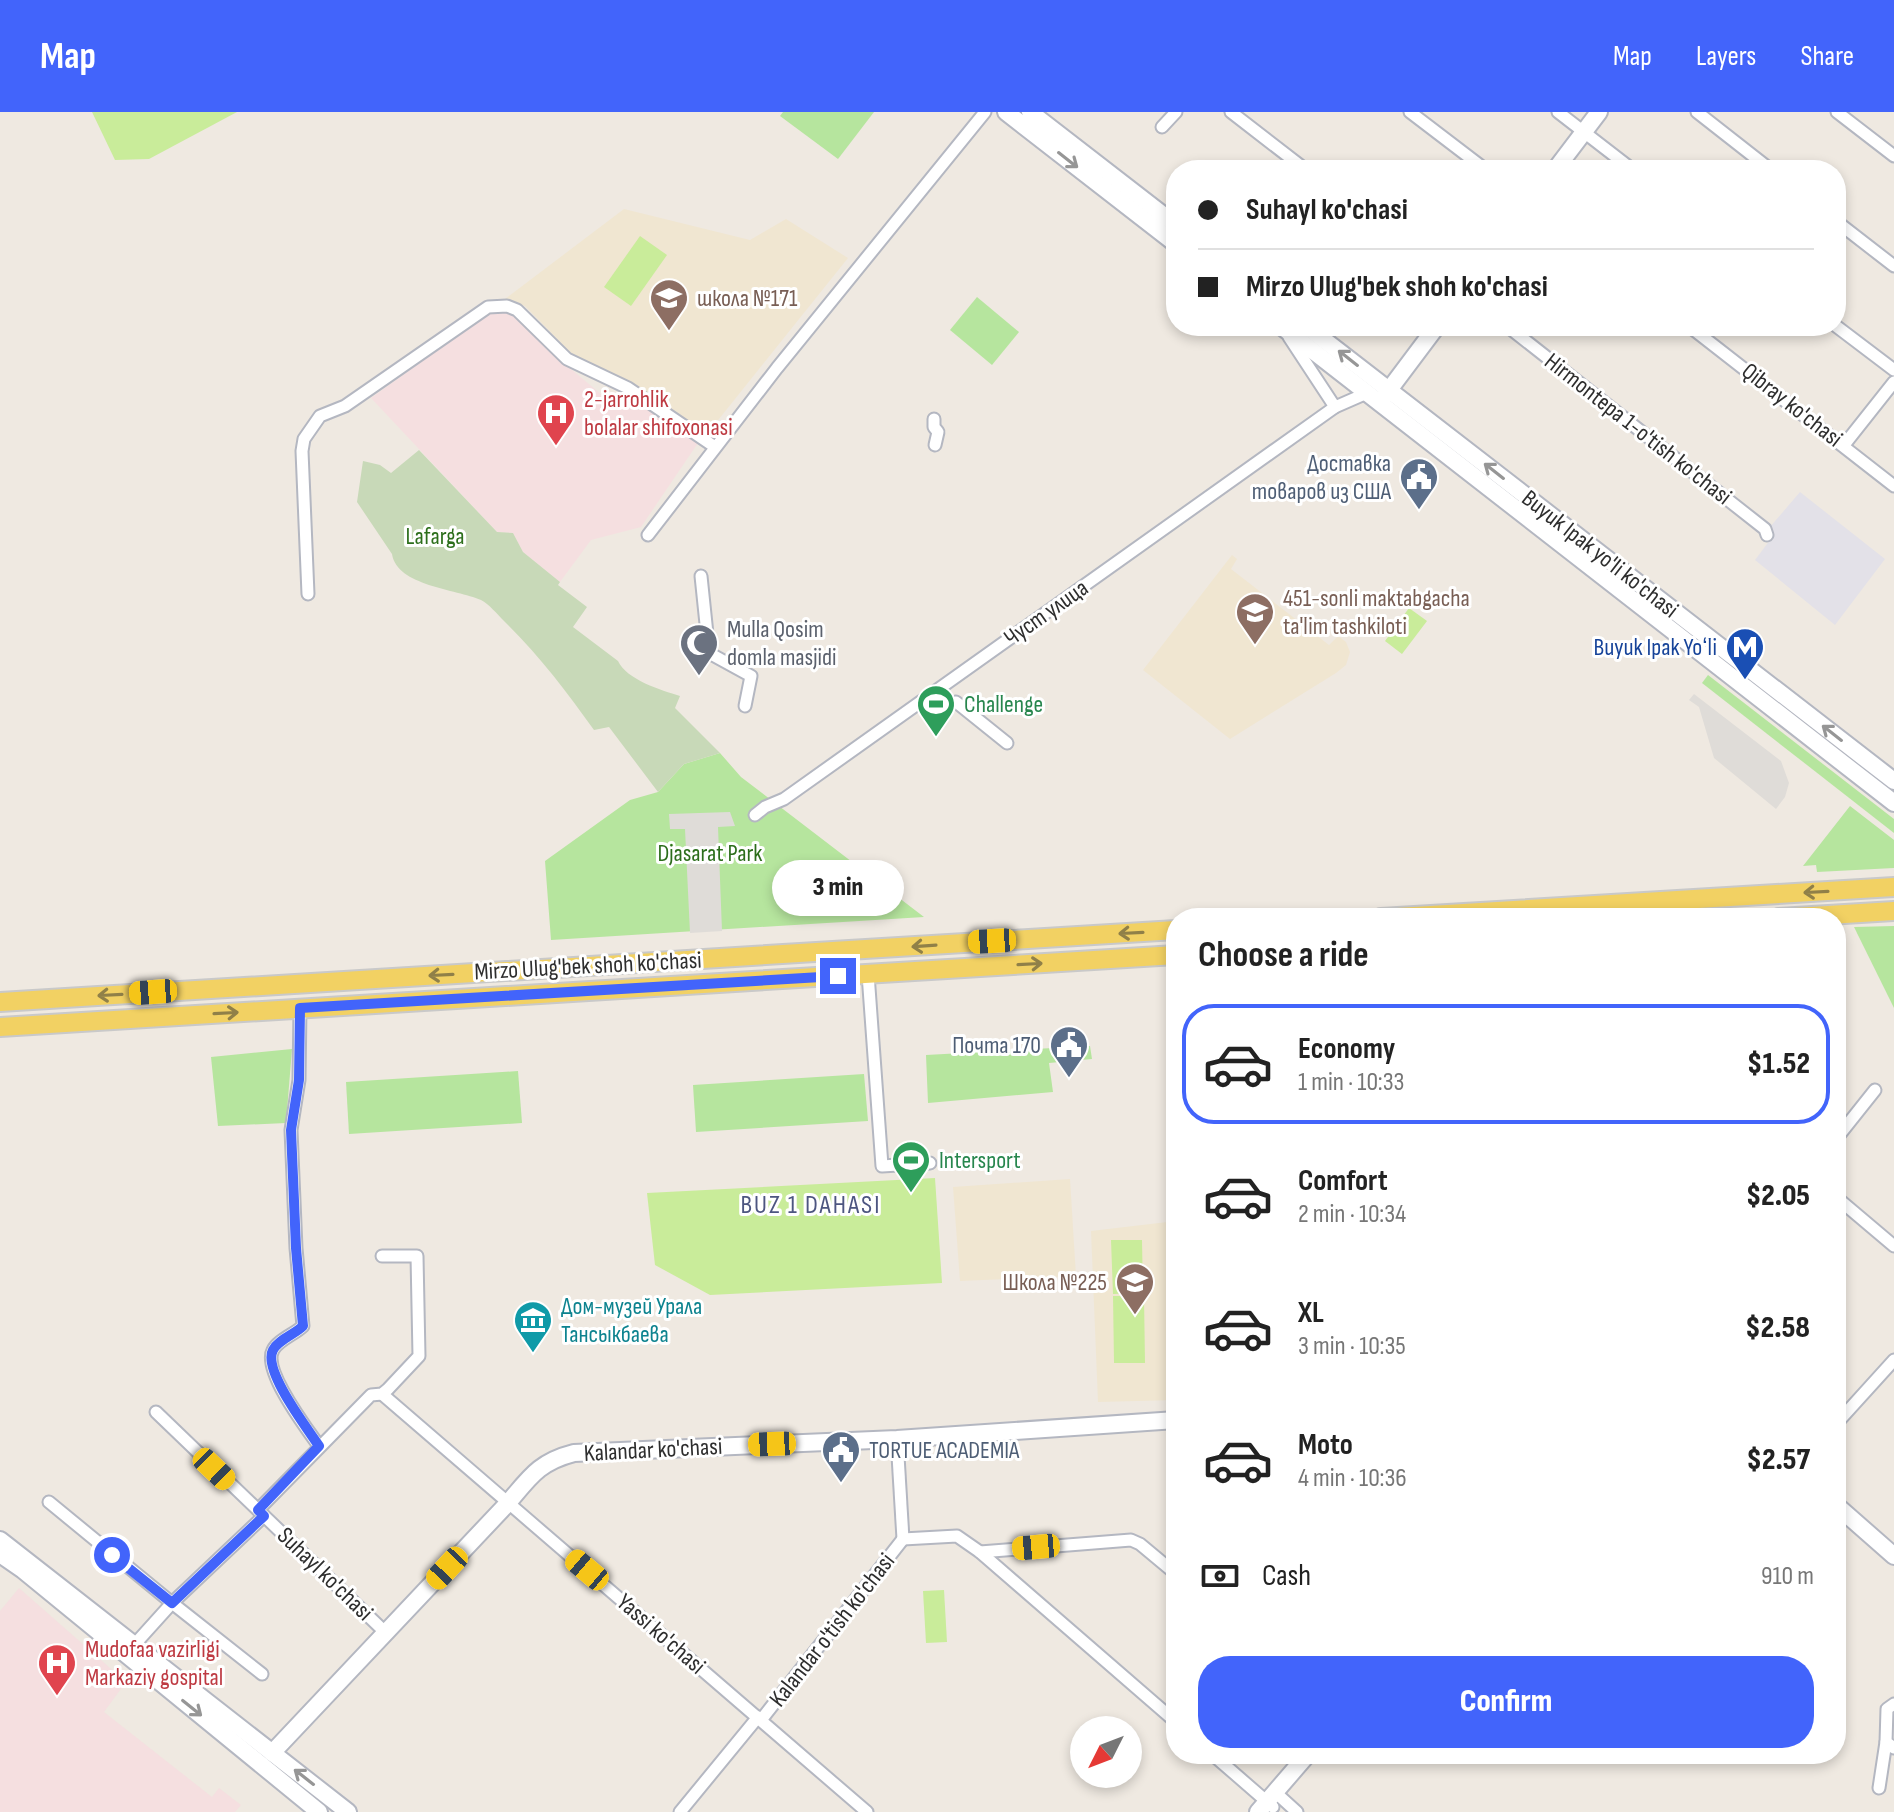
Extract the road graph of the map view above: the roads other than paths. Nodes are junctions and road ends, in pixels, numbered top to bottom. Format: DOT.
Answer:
graph roads {
  1 [pos="985,112"];
  2 [pos="1006,112"];
  3 [pos="1030,112"];
  4 [pos="1176,112"];
  5 [pos="1231,112"];
  6 [pos="1410,112"];
  7 [pos="1558,112"];
  8 [pos="1599,112"];
  9 [pos="1697,112"];
  10 [pos="1837,112"];
  11 [pos="1162,127"];
  12 [pos="1583,132"];
  13 [pos="1894,156"];
  14 [pos="1293,160"];
  15 [pos="1473,160"];
  16 [pos="1562,160"];
  17 [pos="1620,160"];
  18 [pos="1758,160"];
  19 [pos="1166,217"];
  20 [pos="1846,229"];
  21 [pos="1166,236"];
  22 [pos="1894,266"];
  23 [pos="1846,334"];
  24 [pos="1289,336"];
  25 [pos="1296,336"];
  26 [pos="1316,336"];
  27 [pos="1429,336"];
  28 [pos="1520,336"];
  29 [pos="1702,336"];
  30 [pos="1894,370"];
  31 [pos="1894,382"];
  32 [pos="1380,398"];
  33 [pos="1335,407"];
  34 [pos="934,419"];
  35 [pos="935,445"];
  36 [pos="1844,445"];
  37 [pos="715,447"];
  38 [pos="1894,486"];
  39 [pos="648,535"];
  40 [pos="1767,535"];
  41 [pos="701,576"];
  42 [pos="308,594"];
  43 [pos="1749,680"];
  44 [pos="956,702"];
  45 [pos="745,706"];
  46 [pos="1007,743"];
  47 [pos="1894,781"];
  48 [pos="1894,803"];
  49 [pos="755,815"];
  50 [pos="1894,887"];
  51 [pos="1546,908"];
  52 [pos="1894,911"];
  53 [pos="1846,914"];
  54 [pos="1846,918"];
  55 [pos="1894,918"];
  56 [pos="1166,931"];
  57 [pos="1166,956"];
  58 [pos="868,974"];
  59 [pos="271,985"];
  60 [pos="0,1002"];
  61 [pos="300,1008"];
  62 [pos="273,1010"];
  63 [pos="0,1027"];
  64 [pos="1875,1090"];
  65 [pos="1846,1126"];
  66 [pos="930,1163"];
  67 [pos="1846,1205"];
  68 [pos="1894,1246"];
  69 [pos="382,1256"];
  70 [pos="1894,1360"];
  71 [pos="382,1394"];
  72 [pos="156,1412"];
  73 [pos="1846,1413"];
  74 [pos="1166,1421"];
  75 [pos="897,1439"];
  76 [pos="319,1446"];
  77 [pos="49,1502"];
  78 [pos="508,1503"];
  79 [pos="261,1513"];
  80 [pos="1846,1514"];
  81 [pos="903,1539"];
  82 [pos="0,1540"];
  83 [pos="980,1552"];
  84 [pos="0,1554"];
  85 [pos="1894,1556"];
  86 [pos="1166,1562"];
  87 [pos="172,1603"];
  88 [pos="386,1633"];
  89 [pos="135,1644"];
  90 [pos="158,1671"];
  91 [pos="262,1674"];
  92 [pos="1894,1704"];
  93 [pos="1166,1713"];
  94 [pos="760,1719"];
  95 [pos="1890,1745"];
  96 [pos="267,1759"];
  97 [pos="1224,1764"];
  98 [pos="1300,1764"];
  99 [pos="1309,1764"];
  100 [pos="1879,1788"];
  101 [pos="1270,1804"];
  102 [pos="319,1812"];
  103 [pos="348,1812"];
  104 [pos="680,1812"];
  105 [pos="867,1812"];
  106 [pos="1297,1812"];
  1 -- 37 [label="street"];
  2 -- 21 [label="main road, one-way"];
  3 -- 19 [label="main road"];
  4 -- 11 [label="street"];
  5 -- 14 [label="street"];
  6 -- 15 [label="street"];
  7 -- 12 [label="street"];
  8 -- 12 [label="main road"];
  9 -- 18 [label="street"];
  10 -- 13 [label="street"];
  12 -- 16 [label="main road"];
  12 -- 17 [label="street"];
  20 -- 22 [label="street"];
  23 -- 30 [label="street"];
  24 -- 33 [label="street"];
  25 -- 32 [label="main road, Buyuk Ipak yo'li ko'chasi"];
  32 -- 26 [label="main road, Buyuk Ipak yo'li ko'chasi, one-way"];
  27 -- 32 [label="main road"];
  28 -- 40 [label="street, Hirmontepa 1-o'tish ko'chasi"];
  29 -- 36 [label="street, Qibray ko'chasi"];
  31 -- 36 [label="street"];
  32 -- 33 [label="street, Чуст улица"];
  43 -- 32 [label="main road, Buyuk Ipak yo'li ko'chasi, one-way"];
  32 -- 43 [label="main road, Buyuk Ipak yo'li ko'chasi"];
  33 -- 49 [label="street, Чуст улица"];
  34 -- 35 [label="street"];
  36 -- 38 [label="street, Qibray ko'chasi"];
  37 -- 39 [label="street"];
  37 -- 42 [label="street"];
  41 -- 45 [label="street"];
  47 -- 43 [label="main road, Buyuk Ipak yo'li ko'chasi, one-way"];
  43 -- 48 [label="main road, Buyuk Ipak yo'li ko'chasi"];
  44 -- 46 [label="street"];
  50 -- 51 [label="main road, one-way"];
  52 -- 53 [label="main road"];
  54 -- 55 [label="main road"];
  56 -- 59 [label="main road, Mirzo Ulug'bek shoh ko'chasi, one-way"];
  58 -- 57 [label="main road, Mirzo Ulug'bek shoh ko'chasi, one-way"];
  58 -- 61 [label="main road, Mirzo Ulug'bek shoh ko'chasi"];
  58 -- 66 [label="street"];
  59 -- 60 [label="main road, Mirzo Ulug'bek shoh ko'chasi, one-way"];
  59 -- 62 [label="main road"];
  61 -- 62 [label="main road, Mirzo Ulug'bek shoh ko'chasi"];
  61 -- 76 [label="street"];
  63 -- 62 [label="main road, Mirzo Ulug'bek shoh ko'chasi, one-way"];
  64 -- 65 [label="street"];
  67 -- 68 [label="street"];
  69 -- 71 [label="street, Suhayl ko'chasi"];
  70 -- 73 [label="street"];
  71 -- 76 [label="street, Suhayl ko'chasi"];
  71 -- 78 [label="street, Yassi ko'chasi"];
  72 -- 79 [label="street, Suhayl ko'chasi"];
  74 -- 75 [label="main road, Kalandar ko'chasi"];
  75 -- 78 [label="main road, Kalandar ko'chasi"];
  75 -- 81 [label="street"];
  76 -- 79 [label="street, Suhayl ko'chasi"];
  77 -- 87 [label="street"];
  78 -- 88 [label="main road, Kalandar ko'chasi"];
  78 -- 94 [label="street, Yassi ko'chasi"];
  79 -- 87 [label="street, Suhayl ko'chasi"];
  79 -- 88 [label="street, Suhayl ko'chasi"];
  80 -- 85 [label="main road"];
  81 -- 83 [label="street"];
  81 -- 94 [label="street, Kalandar o'tish ko'chasi"];
  82 -- 89 [label="main road"];
  83 -- 86 [label="street"];
  83 -- 93 [label="street"];
  84 -- 90 [label="main road"];
  87 -- 89 [label="street, Suhayl ko'chasi"];
  87 -- 91 [label="street"];
  88 -- 96 [label="main road, Kalandar ko'chasi"];
  89 -- 90 [label="main road"];
  90 -- 96 [label="main road"];
  92 -- 95 [label="street"];
  94 -- 104 [label="street, Kalandar o'tish ko'chasi"];
  94 -- 105 [label="street, Yassi ko'chasi"];
  95 -- 100 [label="street"];
  96 -- 102 [label="main road"];
  103 -- 96 [label="main road, one-way"];
  97 -- 101 [label="street"];
  98 -- 101 [label="main road"];
  99 -- 101 [label="main road"];
  101 -- 106 [label="street"];
}
